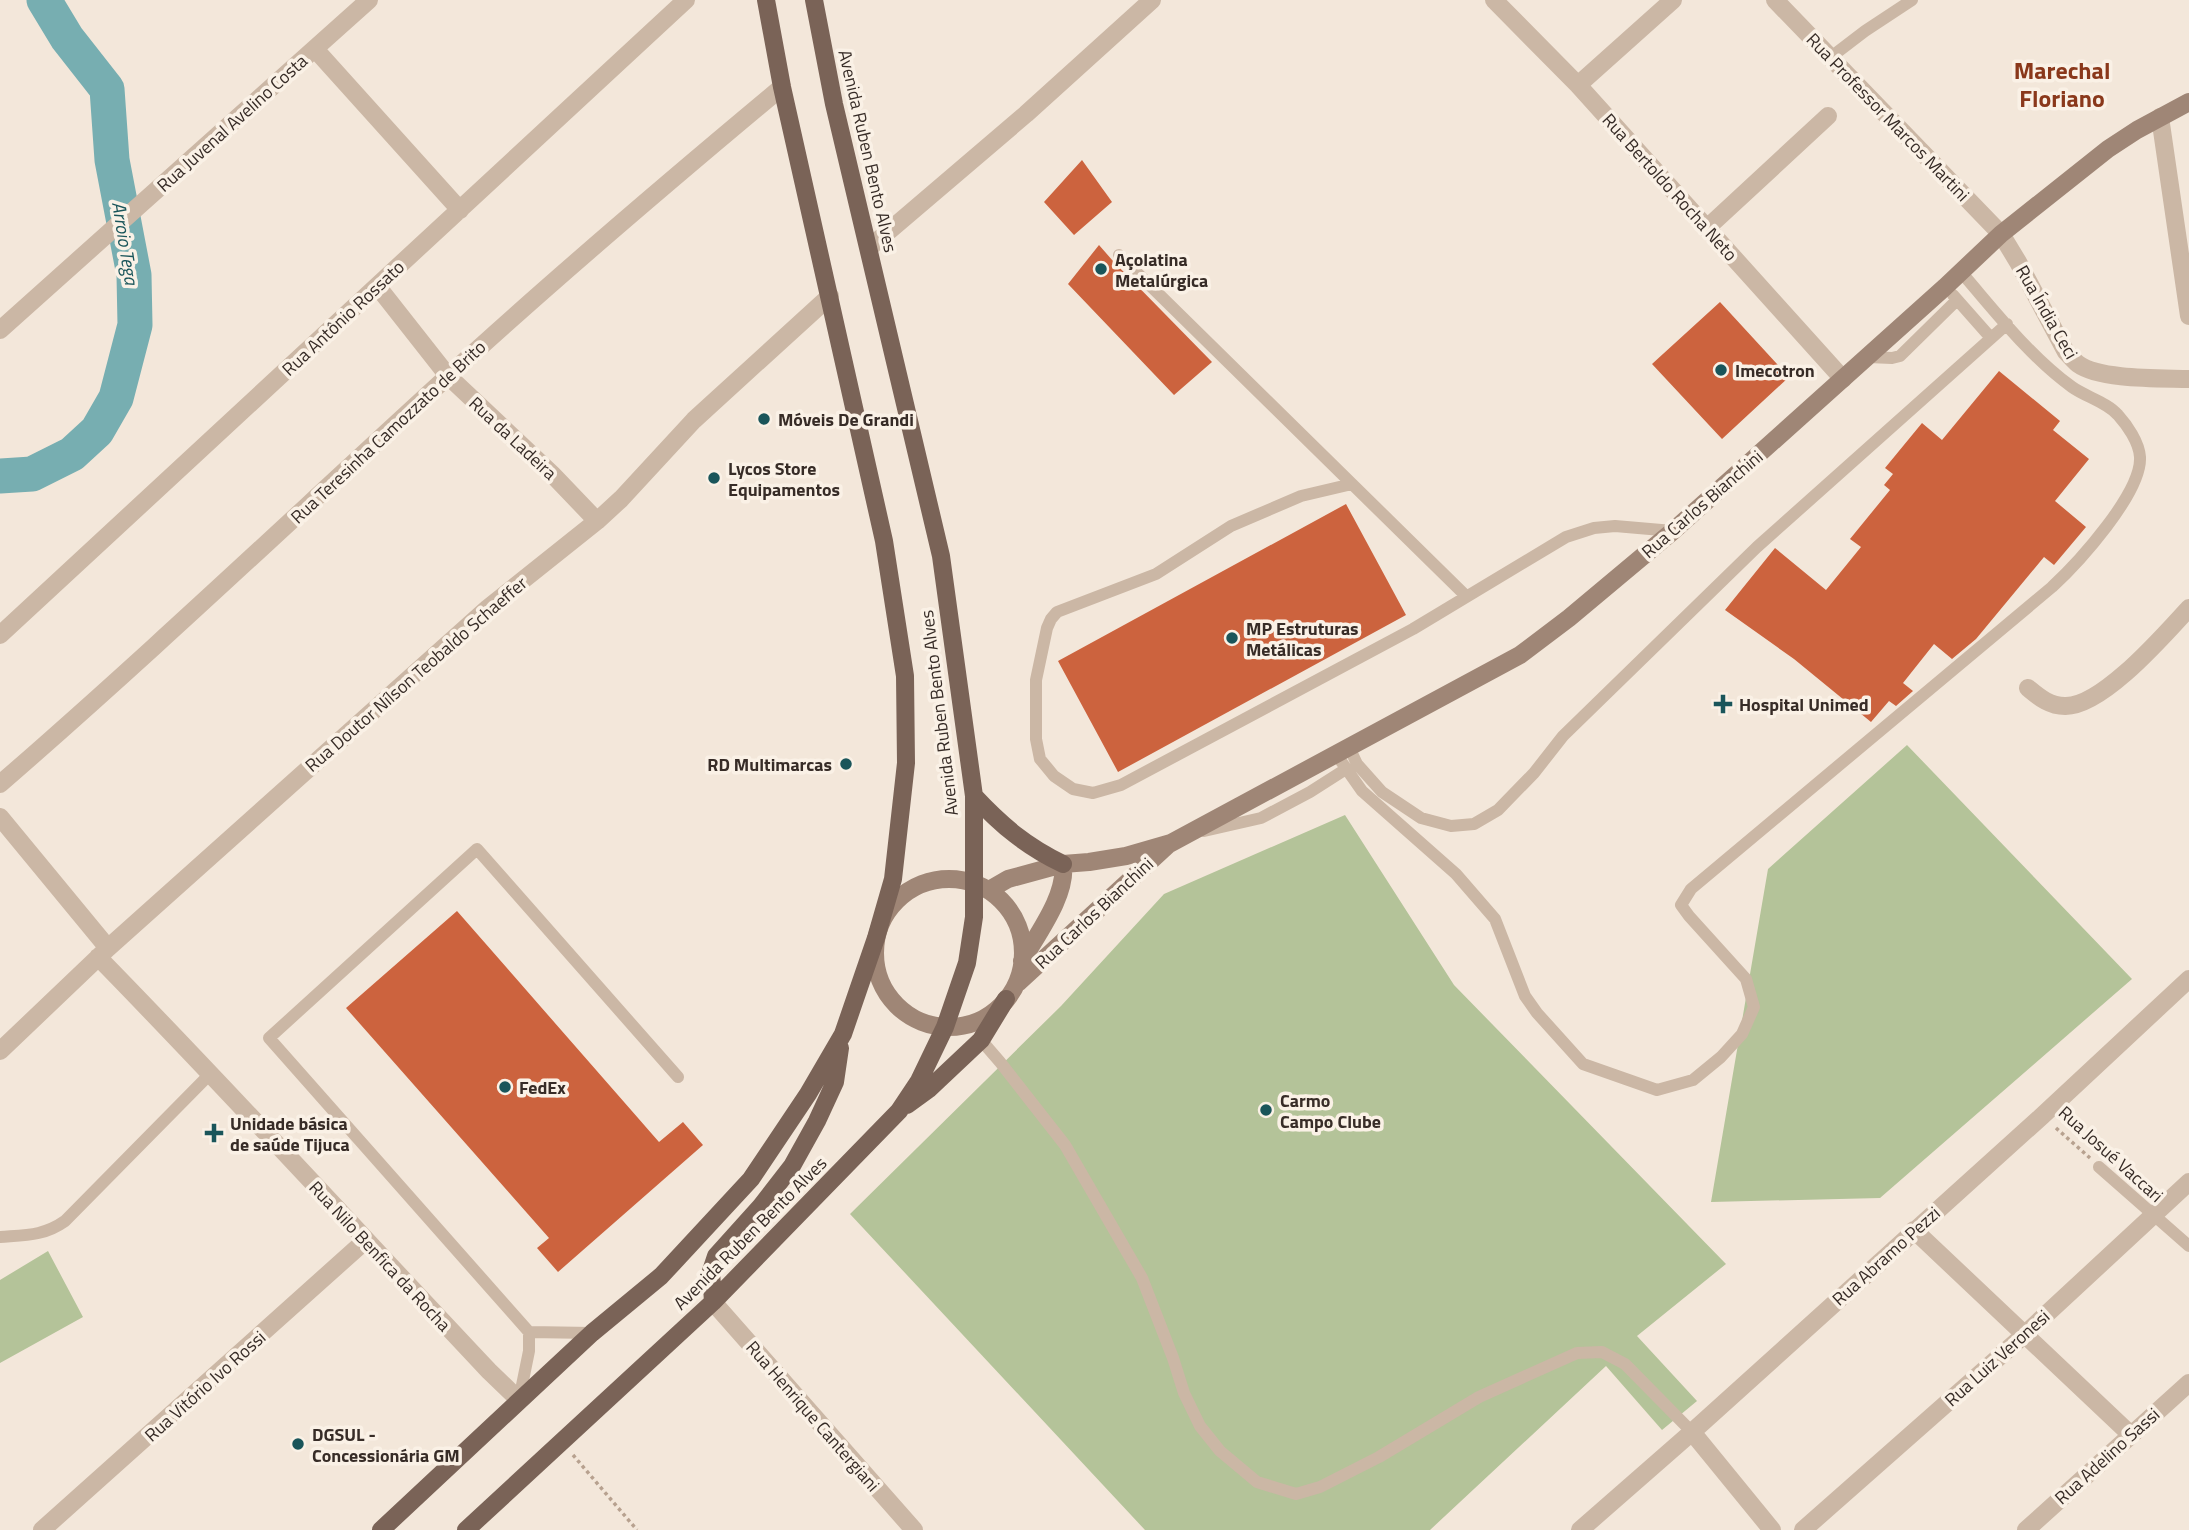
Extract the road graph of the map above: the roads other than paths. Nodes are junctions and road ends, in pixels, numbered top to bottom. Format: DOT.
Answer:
graph roads {
  1 [pos="369,0"];
  2 [pos="686,0"];
  3 [pos="766,0"];
  4 [pos="814,0"];
  5 [pos="1152,0"];
  6 [pos="1494,0"];
  7 [pos="1673,0"];
  8 [pos="1775,0"];
  9 [pos="1912,0"];
  10 [pos="315,48"];
  11 [pos="1830,57"];
  12 [pos="1578,85"];
  13 [pos="782,88"];
  14 [pos="2189,102"];
  15 [pos="1828,116"];
  16 [pos="2160,117"];
  17 [pos="460,210"];
  18 [pos="1707,228"];
  19 [pos="2001,234"];
  20 [pos="869,248"];
  21 [pos="1119,254"];
  22 [pos="1961,272"];
  23 [pos="377,287"];
  24 [pos="1951,294"];
  25 [pos="830,296"];
  26 [pos="2189,316"];
  27 [pos="2,323"];
  28 [pos="2007,324"];
  29 [pos="1991,338"];
  30 [pos="448,376"];
  31 [pos="1843,379"];
  32 [pos="2189,379"];
  33 [pos="1352,484"];
  34 [pos="597,521"];
  35 [pos="1673,531"];
  36 [pos="1466,596"];
  37 [pos="2189,608"];
  38 [pos="0,635"];
  39 [pos="2028,688"];
  40 [pos="1344,757"];
  41 [pos="0,784"];
  42 [pos="974,796"];
  43 [pos="1399,805"];
  44 [pos="0,817"];
  45 [pos="1392,817"];
  46 [pos="1177,840"];
  47 [pos="1063,863"];
  48 [pos="982,886"];
  49 [pos="876,938"];
  50 [pos="103,953"];
  51 [pos="1022,961"];
  52 [pos="2189,979"];
  53 [pos="1018,983"];
  54 [pos="1006,999"];
  55 [pos="945,1027"];
  56 [pos="843,1034"];
  57 [pos="981,1040"];
  58 [pos="0,1051"];
  59 [pos="211,1073"];
  60 [pos="678,1077"];
  61 [pos="899,1111"];
  62 [pos="2099,1167"];
  63 [pos="2189,1182"];
  64 [pos="2154,1216"];
  65 [pos="1914,1230"];
  66 [pos="0,1237"];
  67 [pos="366,1240"];
  68 [pos="2189,1246"];
  69 [pos="713,1302"];
  70 [pos="529,1332"];
  71 [pos="592,1334"];
  72 [pos="2024,1335"];
  73 [pos="2189,1383"];
  74 [pos="519,1400"];
  75 [pos="1692,1432"];
  76 [pos="2130,1434"];
  77 [pos="42,1530"];
  78 [pos="381,1530"];
  79 [pos="466,1530"];
  80 [pos="914,1530"];
  81 [pos="1580,1530"];
  82 [pos="1772,1530"];
  83 [pos="1803,1530"];
  84 [pos="2026,1530"];
  1 -- 10 [label="street, Rua Juvenal Avelino Costa"];
  2 -- 17 [label="street, Rua Antônio Rossato"];
  3 -- 13 [label="main road, Avenida Ruben Bento Alves"];
  4 -- 20 [label="main road, Avenida Ruben Bento Alves"];
  5 -- 20 [label="street"];
  6 -- 12 [label="street, Rua Bertoldo Rocha Neto"];
  7 -- 12 [label="street"];
  8 -- 11 [label="street, Rua Professor Marcos Martini"];
  9 -- 11 [label="lane"];
  10 -- 17 [label="street"];
  10 -- 27 [label="street, Rua Juvenal Avelino Costa"];
  11 -- 19 [label="street, Rua Professor Marcos Martini"];
  12 -- 18 [label="street, Rua Bertoldo Rocha Neto"];
  13 -- 25 [label="main road, Avenida Ruben Bento Alves"];
  13 -- 30 [label="street, Rua Teresinha Camozzato de Brito"];
  14 -- 16 [label="street, Rua Carlos Bianchini"];
  15 -- 18 [label="street"];
  16 -- 19 [label="street, Rua Carlos Bianchini"];
  16 -- 26 [label="street"];
  17 -- 23 [label="street, Rua Antônio Rossato"];
  18 -- 31 [label="street, Rua Bertoldo Rocha Neto"];
  19 -- 22 [label="street, Rua Carlos Bianchini"];
  19 -- 32 [label="street, Rua Índia Ceci"];
  20 -- 42 [label="main road, Avenida Ruben Bento Alves"];
  21 -- 33 [label="lane"];
  22 -- 24 [label="street, Rua Carlos Bianchini"];
  22 -- 28 [label="lane"];
  23 -- 30 [label="street, Rua da Ladeira"];
  23 -- 38 [label="street, Rua Antônio Rossato"];
  24 -- 29 [label="lane"];
  24 -- 31 [label="street, Rua Carlos Bianchini"];
  25 -- 34 [label="street, Rua Doutor Nílson Teobaldo Schaeffer"];
  25 -- 49 [label="main road, Avenida Ruben Bento Alves"];
  28 -- 29 [label="lane"];
  28 -- 45 [label="lane"];
  29 -- 43 [label="lane"];
  30 -- 34 [label="street, Rua da Ladeira"];
  30 -- 41 [label="street, Rua Teresinha Camozzato de Brito"];
  31 -- 35 [label="street, Rua Carlos Bianchini"];
  33 -- 36 [label="lane"];
  33 -- 36 [label="lane"];
  34 -- 50 [label="street, Rua Doutor Nílson Teobaldo Schaeffer"];
  35 -- 36 [label="lane"];
  35 -- 40 [label="street, Rua Carlos Bianchini"];
  37 -- 39 [label="street"];
  40 -- 43 [label="lane"];
  40 -- 45 [label="lane"];
  40 -- 46 [label="street, Rua Carlos Bianchini"];
  42 -- 47 [label="main road"];
  42 -- 48 [label="main road, Avenida Ruben Bento Alves"];
  43 -- 45 [label="lane"];
  44 -- 50 [label="street"];
  46 -- 47 [label="street, Rua Carlos Bianchini"];
  46 -- 53 [label="street, Rua Carlos Bianchini"];
  47 -- 48 [label="street, Rua Carlos Bianchini"];
  47 -- 51 [label="street"];
  48 -- 49 [label="street"];
  48 -- 51 [label="street"];
  48 -- 55 [label="main road, Avenida Ruben Bento Alves"];
  49 -- 55 [label="street"];
  49 -- 56 [label="main road, Avenida Ruben Bento Alves"];
  50 -- 58 [label="street, Rua Doutor Nílson Teobaldo Schaeffer"];
  50 -- 59 [label="street, Rua Nilo Benfica da Rocha"];
  51 -- 53 [label="street"];
  52 -- 65 [label="street, Rua Abramo Pezzi"];
  53 -- 54 [label="street, Rua Carlos Bianchini"];
  54 -- 55 [label="street, Rua Carlos Bianchini"];
  54 -- 57 [label="main road"];
  55 -- 61 [label="main road, Avenida Ruben Bento Alves"];
  56 -- 69 [label="main road"];
  56 -- 71 [label="main road, Avenida Ruben Bento Alves"];
  57 -- 61 [label="main road"];
  57 -- 75 [label="lane"];
  59 -- 66 [label="lane"];
  59 -- 67 [label="street, Rua Nilo Benfica da Rocha"];
  60 -- 70 [label="lane"];
  61 -- 69 [label="main road, Avenida Ruben Bento Alves"];
  62 -- 64 [label="lane, Rua Josué Vaccari"];
  63 -- 64 [label="street, Rua Luiz Veronesi"];
  64 -- 68 [label="lane, Rua Josué Vaccari"];
  64 -- 72 [label="street, Rua Luiz Veronesi"];
  65 -- 72 [label="street"];
  65 -- 75 [label="street, Rua Abramo Pezzi"];
  67 -- 74 [label="street, Rua Nilo Benfica da Rocha"];
  67 -- 77 [label="street, Rua Vitório Ivo Rossi"];
  69 -- 79 [label="main road, Avenida Ruben Bento Alves"];
  69 -- 80 [label="street, Rua Henrique Cantergiani"];
  70 -- 71 [label="lane"];
  70 -- 74 [label="lane"];
  71 -- 74 [label="main road, Avenida Ruben Bento Alves"];
  72 -- 76 [label="street"];
  72 -- 83 [label="street, Rua Luiz Veronesi"];
  73 -- 76 [label="street, Rua Adelino Sassi"];
  74 -- 78 [label="main road, Avenida Ruben Bento Alves"];
  75 -- 81 [label="street, Rua Abramo Pezzi"];
  75 -- 82 [label="street"];
  76 -- 84 [label="street, Rua Adelino Sassi"];
}
